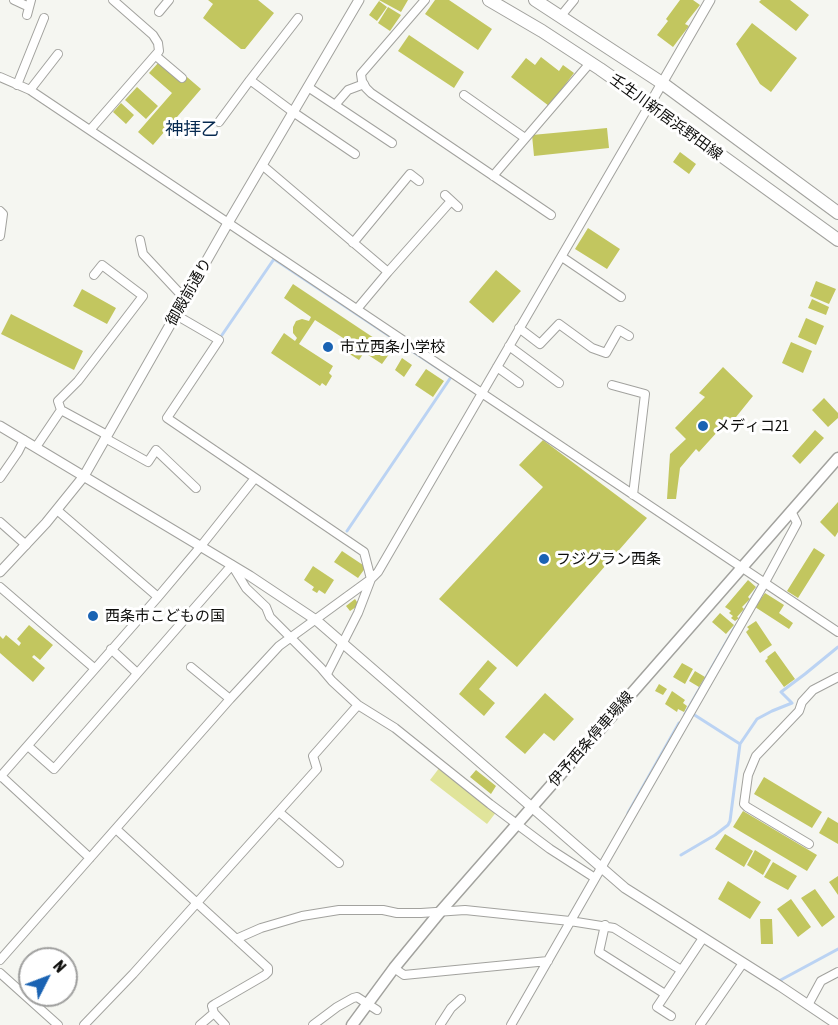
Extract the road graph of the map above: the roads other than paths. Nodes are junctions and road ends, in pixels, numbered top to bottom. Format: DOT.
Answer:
graph roads {
  1 [pos="14,0"];
  2 [pos="113,0"];
  3 [pos="169,0"];
  4 [pos="359,0"];
  5 [pos="425,0"];
  6 [pos="489,0"];
  7 [pos="535,0"];
  8 [pos="574,0"];
  9 [pos="710,0"];
  10 [pos="29,7"];
  11 [pos="159,12"];
  12 [pos="560,17"];
  13 [pos="44,18"];
  14 [pos="298,18"];
  15 [pos="58,54"];
  16 [pos="156,56"];
  17 [pos="590,63"];
  18 [pos="0,77"];
  19 [pos="182,78"];
  20 [pos="250,80"];
  21 [pos="662,83"];
  22 [pos="364,84"];
  23 [pos="17,85"];
  24 [pos="308,87"];
  25 [pos="30,90"];
  26 [pos="464,95"];
  27 [pos="650,104"];
  28 [pos="335,105"];
  29 [pos="293,112"];
  30 [pos="219,122"];
  31 [pos="90,130"];
  32 [pos="525,138"];
  33 [pos="392,144"];
  34 [pos="355,154"];
  35 [pos="262,165"];
  36 [pos="493,176"];
  37 [pos="419,181"];
  38 [pos="452,201"];
  39 [pos="0,211"];
  40 [pos="838,213"];
  41 [pos="551,215"];
  42 [pos="228,223"];
  43 [pos="0,236"];
  44 [pos="140,240"];
  45 [pos="838,240"];
  46 [pos="353,243"];
  47 [pos="562,256"];
  48 [pos="388,272"];
  49 [pos="94,275"];
  50 [pos="621,297"];
  51 [pos="185,299"];
  52 [pos="357,309"];
  53 [pos="176,315"];
  54 [pos="519,328"];
  55 [pos="630,336"];
  56 [pos="509,346"];
  57 [pos="497,367"];
  58 [pos="519,383"];
  59 [pos="559,384"];
  60 [pos="612,385"];
  61 [pos="482,393"];
  62 [pos="61,410"];
  63 [pos="0,426"];
  64 [pos="106,437"];
  65 [pos="24,440"];
  66 [pos="36,447"];
  67 [pos="838,458"];
  68 [pos="84,476"];
  69 [pos="0,478"];
  70 [pos="255,478"];
  71 [pos="196,488"];
  72 [pos="633,495"];
  73 [pos="57,510"];
  74 [pos="791,511"];
  75 [pos="0,522"];
  76 [pos="26,545"];
  77 [pos="201,546"];
  78 [pos="232,565"];
  79 [pos="741,568"];
  80 [pos="0,572"];
  81 [pos="371,579"];
  82 [pos="764,584"];
  83 [pos="0,587"];
  84 [pos="158,597"];
  85 [pos="316,620"];
  86 [pos="838,633"];
  87 [pos="290,638"];
  88 [pos="343,642"];
  89 [pos="111,649"];
  90 [pos="191,667"];
  91 [pos="94,668"];
  92 [pos="137,673"];
  93 [pos="327,674"];
  94 [pos="838,677"];
  95 [pos="230,699"];
  96 [pos="358,705"];
  97 [pos="27,746"];
  98 [pos="0,762"];
  99 [pos="7,769"];
  100 [pos="1,777"];
  101 [pos="532,807"];
  102 [pos="279,812"];
  103 [pos="517,824"];
  104 [pos="116,829"];
  105 [pos="809,844"];
  106 [pos="90,858"];
  107 [pos="339,863"];
  108 [pos="601,867"];
  109 [pos="595,878"];
  110 [pos="197,903"];
  111 [pos="440,912"];
  112 [pos="570,921"];
  113 [pos="605,926"];
  114 [pos="703,938"];
  115 [pos="236,939"];
  116 [pos="0,960"];
  117 [pos="548,961"];
  118 [pos="743,963"];
  119 [pos="394,968"];
  120 [pos="681,970"];
  121 [pos="838,972"];
  122 [pos="0,973"];
  123 [pos="665,994"];
  124 [pos="461,999"];
  125 [pos="367,1004"];
  126 [pos="807,1005"];
  127 [pos="377,1010"];
  128 [pos="214,1012"];
  129 [pos="671,1016"];
  130 [pos="58,1025"];
  131 [pos="84,1025"];
  132 [pos="200,1025"];
  133 [pos="225,1025"];
  134 [pos="313,1025"];
  135 [pos="352,1025"];
  136 [pos="440,1025"];
  137 [pos="511,1025"];
  138 [pos="700,1025"];
  139 [pos="838,1025"];
  1 -- 10 [label="street"];
  2 -- 16 [label="street"];
  3 -- 11 [label="street"];
  4 -- 24 [label="street, 御殿前通り"];
  5 -- 22 [label="street"];
  6 -- 17 [label="main road, 壬生川新居浜野田線"];
  7 -- 12 [label="main road, 壬生川新居浜野田線"];
  8 -- 12 [label="street"];
  9 -- 21 [label="street"];
  12 -- 21 [label="main road, 壬生川新居浜野田線"];
  13 -- 23 [label="street"];
  14 -- 20 [label="street"];
  15 -- 25 [label="street"];
  16 -- 19 [label="street"];
  16 -- 31 [label="street"];
  17 -- 27 [label="main road, 壬生川新居浜野田線"];
  17 -- 32 [label="street"];
  18 -- 23 [label="street"];
  20 -- 29 [label="street"];
  20 -- 30 [label="street"];
  21 -- 27 [label="street"];
  21 -- 40 [label="main road, 壬生川新居浜野田線"];
  22 -- 28 [label="street"];
  22 -- 36 [label="street"];
  23 -- 25 [label="street"];
  24 -- 28 [label="street"];
  24 -- 29 [label="street, 御殿前通り"];
  25 -- 31 [label="street"];
  26 -- 32 [label="street"];
  27 -- 45 [label="main road, 壬生川新居浜野田線"];
  27 -- 47 [label="street"];
  28 -- 33 [label="street"];
  29 -- 34 [label="street"];
  29 -- 35 [label="street, 御殿前通り"];
  31 -- 42 [label="street"];
  32 -- 36 [label="street"];
  35 -- 42 [label="street, 御殿前通り"];
  35 -- 46 [label="street"];
  36 -- 41 [label="street"];
  37 -- 46 [label="street"];
  38 -- 48 [label="street"];
  39 -- 43 [label="street"];
  42 -- 51 [label="street, 御殿前通り"];
  42 -- 52 [label="street"];
  44 -- 51 [label="street"];
  46 -- 48 [label="street"];
  47 -- 50 [label="street"];
  47 -- 54 [label="street"];
  48 -- 52 [label="street"];
  49 -- 62 [label="street"];
  51 -- 53 [label="street, 御殿前通り"];
  52 -- 61 [label="street"];
  53 -- 64 [label="street, 御殿前通り"];
  53 -- 70 [label="street"];
  54 -- 55 [label="street"];
  54 -- 56 [label="street"];
  56 -- 57 [label="street"];
  56 -- 59 [label="street"];
  57 -- 58 [label="street"];
  57 -- 61 [label="street"];
  60 -- 72 [label="street"];
  61 -- 72 [label="street"];
  61 -- 81 [label="street"];
  62 -- 64 [label="street"];
  62 -- 66 [label="street"];
  63 -- 65 [label="street"];
  64 -- 68 [label="street, 御殿前通り"];
  64 -- 71 [label="street"];
  65 -- 66 [label="street"];
  65 -- 69 [label="street"];
  66 -- 68 [label="street"];
  67 -- 74 [label="main road, 伊予西条停車場線"];
  68 -- 73 [label="street, 御殿前通り"];
  68 -- 77 [label="street"];
  70 -- 77 [label="street"];
  70 -- 81 [label="street"];
  72 -- 79 [label="street"];
  73 -- 76 [label="street, 御殿前通り"];
  73 -- 84 [label="street"];
  74 -- 79 [label="main road, 伊予西条停車場線"];
  74 -- 82 [label="street"];
  75 -- 76 [label="street"];
  76 -- 80 [label="street, 御殿前通り"];
  77 -- 78 [label="street"];
  77 -- 84 [label="street"];
  78 -- 85 [label="street"];
  78 -- 87 [label="street"];
  78 -- 92 [label="street"];
  79 -- 82 [label="street"];
  79 -- 101 [label="main road, 伊予西条停車場線"];
  81 -- 85 [label="street"];
  81 -- 88 [label="street"];
  82 -- 86 [label="street"];
  82 -- 108 [label="street"];
  83 -- 91 [label="street"];
  84 -- 89 [label="street"];
  85 -- 87 [label="street"];
  85 -- 88 [label="street"];
  87 -- 93 [label="street"];
  87 -- 95 [label="street"];
  88 -- 93 [label="street"];
  88 -- 101 [label="street"];
  89 -- 91 [label="street"];
  89 -- 92 [label="street"];
  90 -- 95 [label="street"];
  91 -- 97 [label="street"];
  92 -- 97 [label="street"];
  93 -- 96 [label="street"];
  94 -- 105 [label="street"];
  95 -- 104 [label="street"];
  96 -- 102 [label="street"];
  96 -- 103 [label="street"];
  97 -- 99 [label="street"];
  98 -- 99 [label="street"];
  99 -- 100 [label="street"];
  100 -- 106 [label="street"];
  101 -- 103 [label="main road, 伊予西条停車場線"];
  101 -- 108 [label="street"];
  102 -- 107 [label="street"];
  102 -- 110 [label="street"];
  103 -- 109 [label="street"];
  103 -- 111 [label="main road, 伊予西条停車場線"];
  104 -- 106 [label="street"];
  104 -- 110 [label="street"];
  106 -- 116 [label="street"];
  108 -- 109 [label="street"];
  108 -- 114 [label="street"];
  109 -- 112 [label="street"];
  110 -- 115 [label="street"];
  110 -- 131 [label="street"];
  111 -- 112 [label="street"];
  111 -- 115 [label="street"];
  111 -- 119 [label="main road, 伊予西条停車場線"];
  112 -- 113 [label="street"];
  112 -- 117 [label="street"];
  113 -- 120 [label="street"];
  113 -- 123 [label="street"];
  114 -- 118 [label="street"];
  114 -- 120 [label="street"];
  115 -- 128 [label="street"];
  117 -- 119 [label="street"];
  117 -- 137 [label="street"];
  118 -- 126 [label="street"];
  118 -- 138 [label="street"];
  119 -- 125 [label="main road, 伊予西条停車場線"];
  120 -- 123 [label="street"];
  121 -- 126 [label="street"];
  122 -- 130 [label="street"];
  123 -- 129 [label="street"];
  124 -- 136 [label="street"];
  125 -- 127 [label="street"];
  125 -- 134 [label="street"];
  125 -- 135 [label="main road, 伊予西条停車場線"];
  126 -- 139 [label="street"];
  128 -- 132 [label="street"];
  128 -- 133 [label="street"];
}
